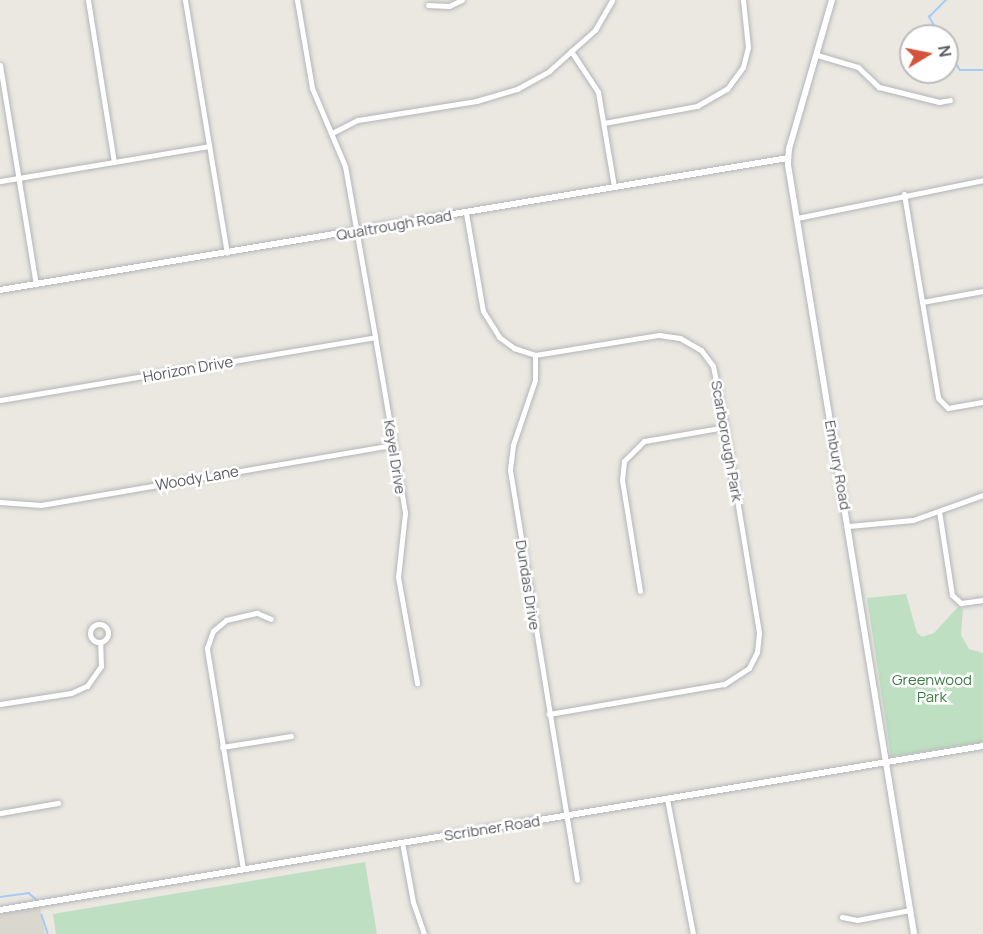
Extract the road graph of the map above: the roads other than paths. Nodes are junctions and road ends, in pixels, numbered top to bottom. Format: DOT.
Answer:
graph roads {
  1 [pos="88,0"];
  2 [pos="185,0"];
  3 [pos="297,0"];
  4 [pos="462,0"];
  5 [pos="612,0"];
  6 [pos="743,0"];
  7 [pos="832,0"];
  8 [pos="428,5"];
  9 [pos="571,51"];
  10 [pos="817,55"];
  11 [pos="0,65"];
  12 [pos="950,100"];
  13 [pos="604,123"];
  14 [pos="332,133"];
  15 [pos="208,146"];
  16 [pos="788,158"];
  17 [pos="114,162"];
  18 [pos="19,178"];
  19 [pos="983,180"];
  20 [pos="0,181"];
  21 [pos="614,187"];
  22 [pos="904,194"];
  23 [pos="466,213"];
  24 [pos="797,218"];
  25 [pos="356,231"];
  26 [pos="227,253"];
  27 [pos="36,284"];
  28 [pos="0,290"];
  29 [pos="983,291"];
  30 [pos="922,302"];
  31 [pos="375,337"];
  32 [pos="536,355"];
  33 [pos="0,400"];
  34 [pos="983,402"];
  35 [pos="725,427"];
  36 [pos="393,445"];
  37 [pos="983,495"];
  38 [pos="0,502"];
  39 [pos="939,511"];
  40 [pos="849,526"];
  41 [pos="640,591"];
  42 [pos="983,600"];
  43 [pos="271,619"];
  44 [pos="100,642"];
  45 [pos="417,683"];
  46 [pos="0,704"];
  47 [pos="549,714"];
  48 [pos="291,736"];
  49 [pos="983,746"];
  50 [pos="222,747"];
  51 [pos="886,762"];
  52 [pos="667,799"];
  53 [pos="57,803"];
  54 [pos="0,813"];
  55 [pos="567,816"];
  56 [pos="402,842"];
  57 [pos="243,869"];
  58 [pos="577,880"];
  59 [pos="0,910"];
  60 [pos="910,910"];
  61 [pos="842,917"];
  62 [pos="424,934"];
  63 [pos="693,934"];
  64 [pos="914,934"];
  1 -- 17 [label="street"];
  2 -- 15 [label="street"];
  3 -- 14 [label="street, Keyel Drive"];
  4 -- 8 [label="street"];
  5 -- 9 [label="street"];
  6 -- 13 [label="street"];
  7 -- 10 [label="street, Embury Road"];
  9 -- 13 [label="street"];
  9 -- 14 [label="street"];
  10 -- 12 [label="street"];
  10 -- 16 [label="street, Embury Road"];
  11 -- 18 [label="street"];
  13 -- 21 [label="street"];
  14 -- 25 [label="street, Keyel Drive"];
  15 -- 17 [label="street"];
  15 -- 26 [label="street"];
  16 -- 21 [label="street, Qualtrough Road"];
  16 -- 24 [label="street, Embury Road"];
  17 -- 18 [label="street"];
  18 -- 20 [label="street"];
  18 -- 27 [label="street"];
  19 -- 22 [label="street"];
  21 -- 23 [label="street, Qualtrough Road"];
  22 -- 24 [label="street"];
  22 -- 30 [label="street"];
  23 -- 25 [label="street, Qualtrough Road"];
  23 -- 32 [label="street, Scarborough Park"];
  24 -- 40 [label="street, Embury Road"];
  25 -- 26 [label="street, Qualtrough Road"];
  25 -- 31 [label="street, Keyel Drive"];
  26 -- 27 [label="street, Qualtrough Road"];
  27 -- 28 [label="street, Qualtrough Road"];
  29 -- 30 [label="street"];
  30 -- 34 [label="street"];
  31 -- 33 [label="street, Horizon Drive"];
  31 -- 36 [label="street, Keyel Drive"];
  32 -- 35 [label="street, Scarborough Park"];
  32 -- 47 [label="street, Dundas Drive"];
  35 -- 41 [label="street"];
  35 -- 47 [label="street, Scarborough Park"];
  36 -- 38 [label="street, Woody Lane"];
  36 -- 45 [label="street, Keyel Drive"];
  37 -- 39 [label="street"];
  39 -- 40 [label="street"];
  39 -- 42 [label="street"];
  40 -- 51 [label="street, Embury Road"];
  43 -- 50 [label="street"];
  44 -- 46 [label="street"];
  47 -- 55 [label="street, Dundas Drive"];
  48 -- 50 [label="street"];
  49 -- 51 [label="street, Scribner Road"];
  50 -- 57 [label="street"];
  51 -- 52 [label="street, Scribner Road"];
  51 -- 60 [label="street, Embury Road"];
  52 -- 55 [label="street, Scribner Road"];
  52 -- 63 [label="street"];
  53 -- 54 [label="street"];
  55 -- 56 [label="street, Scribner Road"];
  55 -- 58 [label="street, Dundas Drive"];
  56 -- 57 [label="street, Scribner Road"];
  56 -- 62 [label="street"];
  57 -- 59 [label="street, Scribner Road"];
  60 -- 61 [label="street"];
  60 -- 64 [label="street, Embury Road"];
}
